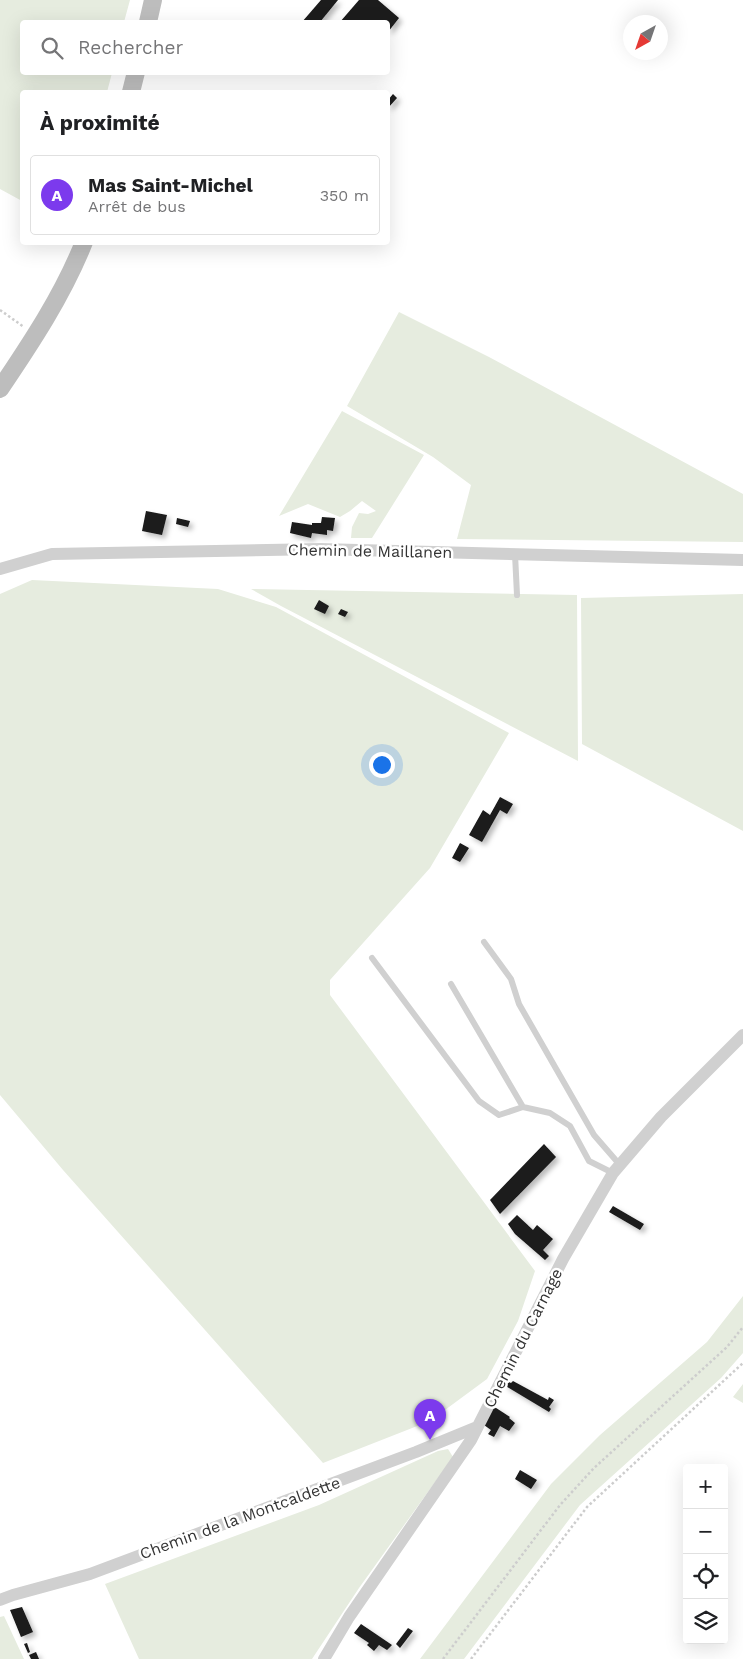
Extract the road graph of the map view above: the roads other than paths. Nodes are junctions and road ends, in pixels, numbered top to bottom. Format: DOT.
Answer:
graph roads {
  1 [pos="153,0"];
  2 [pos="148,20"];
  3 [pos="135,75"];
  4 [pos="132,90"];
  5 [pos="83,245"];
  6 [pos="0,390"];
  7 [pos="515,554"];
  8 [pos="743,560"];
  9 [pos="0,569"];
  10 [pos="517,595"];
  11 [pos="484,942"];
  12 [pos="372,958"];
  13 [pos="451,984"];
  14 [pos="743,1035"];
  15 [pos="523,1108"];
  16 [pos="616,1169"];
  17 [pos="477,1427"];
  18 [pos="0,1600"];
  19 [pos="324,1659"];
  1 -- 2 [label="main road"];
  3 -- 4 [label="main road"];
  5 -- 6 [label="main road"];
  7 -- 8 [label="street, Chemin de Maillanen"];
  7 -- 9 [label="street, Chemin de Maillanen"];
  7 -- 10 [label="lane"];
  11 -- 16 [label="lane"];
  12 -- 15 [label="lane"];
  13 -- 15 [label="lane"];
  14 -- 16 [label="street, Chemin du Carnage"];
  15 -- 16 [label="lane"];
  16 -- 17 [label="street, Chemin du Carnage"];
  17 -- 18 [label="street, Chemin de la Montcaldette"];
  17 -- 19 [label="street, Chemin du Carnage"];
}
